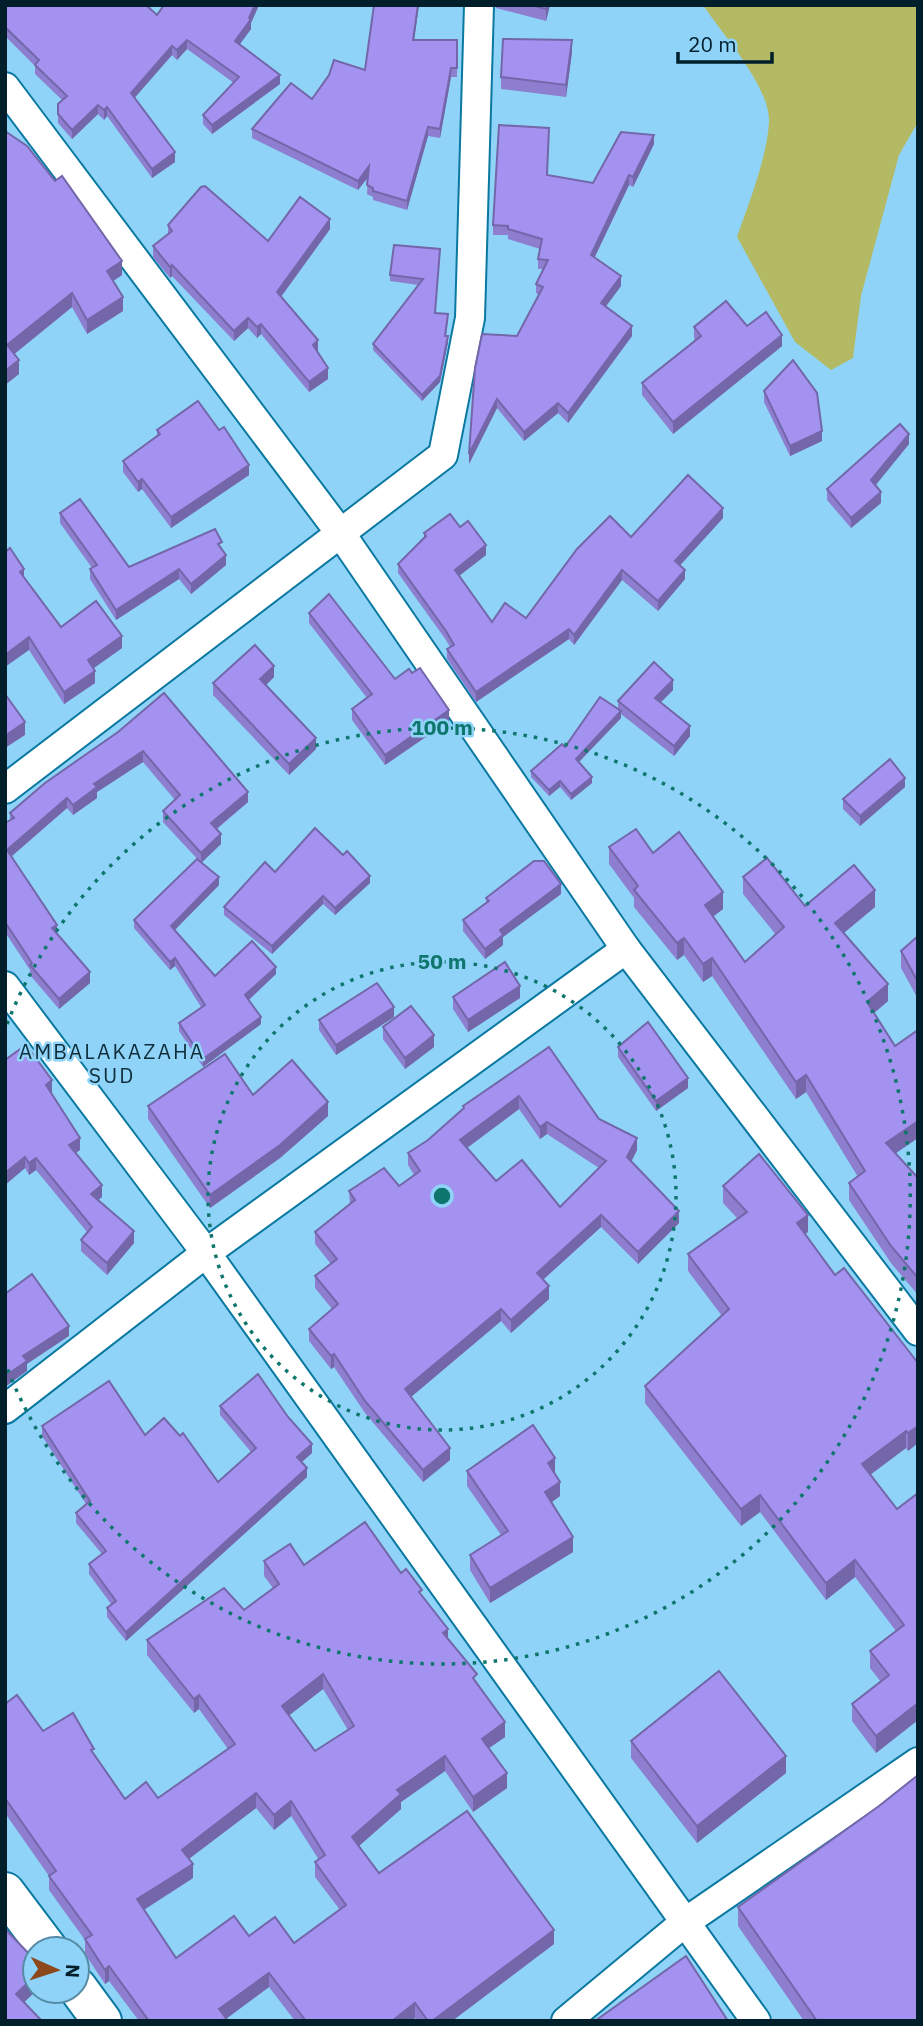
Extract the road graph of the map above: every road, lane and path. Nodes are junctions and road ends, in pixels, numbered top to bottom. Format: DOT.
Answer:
graph roads {
  1 [pos="479,5"];
  2 [pos="5,87"];
  3 [pos="341,534"];
  4 [pos="5,789"];
  5 [pos="626,949"];
  6 [pos="5,986"];
  7 [pos="206,1253"];
  8 [pos="918,1331"];
  9 [pos="5,1409"];
  10 [pos="918,1762"];
  11 [pos="5,1892"];
  12 [pos="684,1923"];
  13 [pos="37,1935"];
  14 [pos="90,2005"];
  15 [pos="102,2021"];
  16 [pos="566,2021"];
  17 [pos="756,2021"];
  1 -- 3 [label="street"];
  2 -- 3 [label="street"];
  3 -- 4 [label="street"];
  3 -- 5 [label="street"];
  5 -- 7 [label="street"];
  5 -- 8 [label="street"];
  6 -- 7 [label="street"];
  7 -- 9 [label="street"];
  7 -- 12 [label="street"];
  10 -- 12 [label="street"];
  11 -- 13 [label="street"];
  12 -- 16 [label="street"];
  12 -- 17 [label="street"];
  14 -- 15 [label="street"];
}
